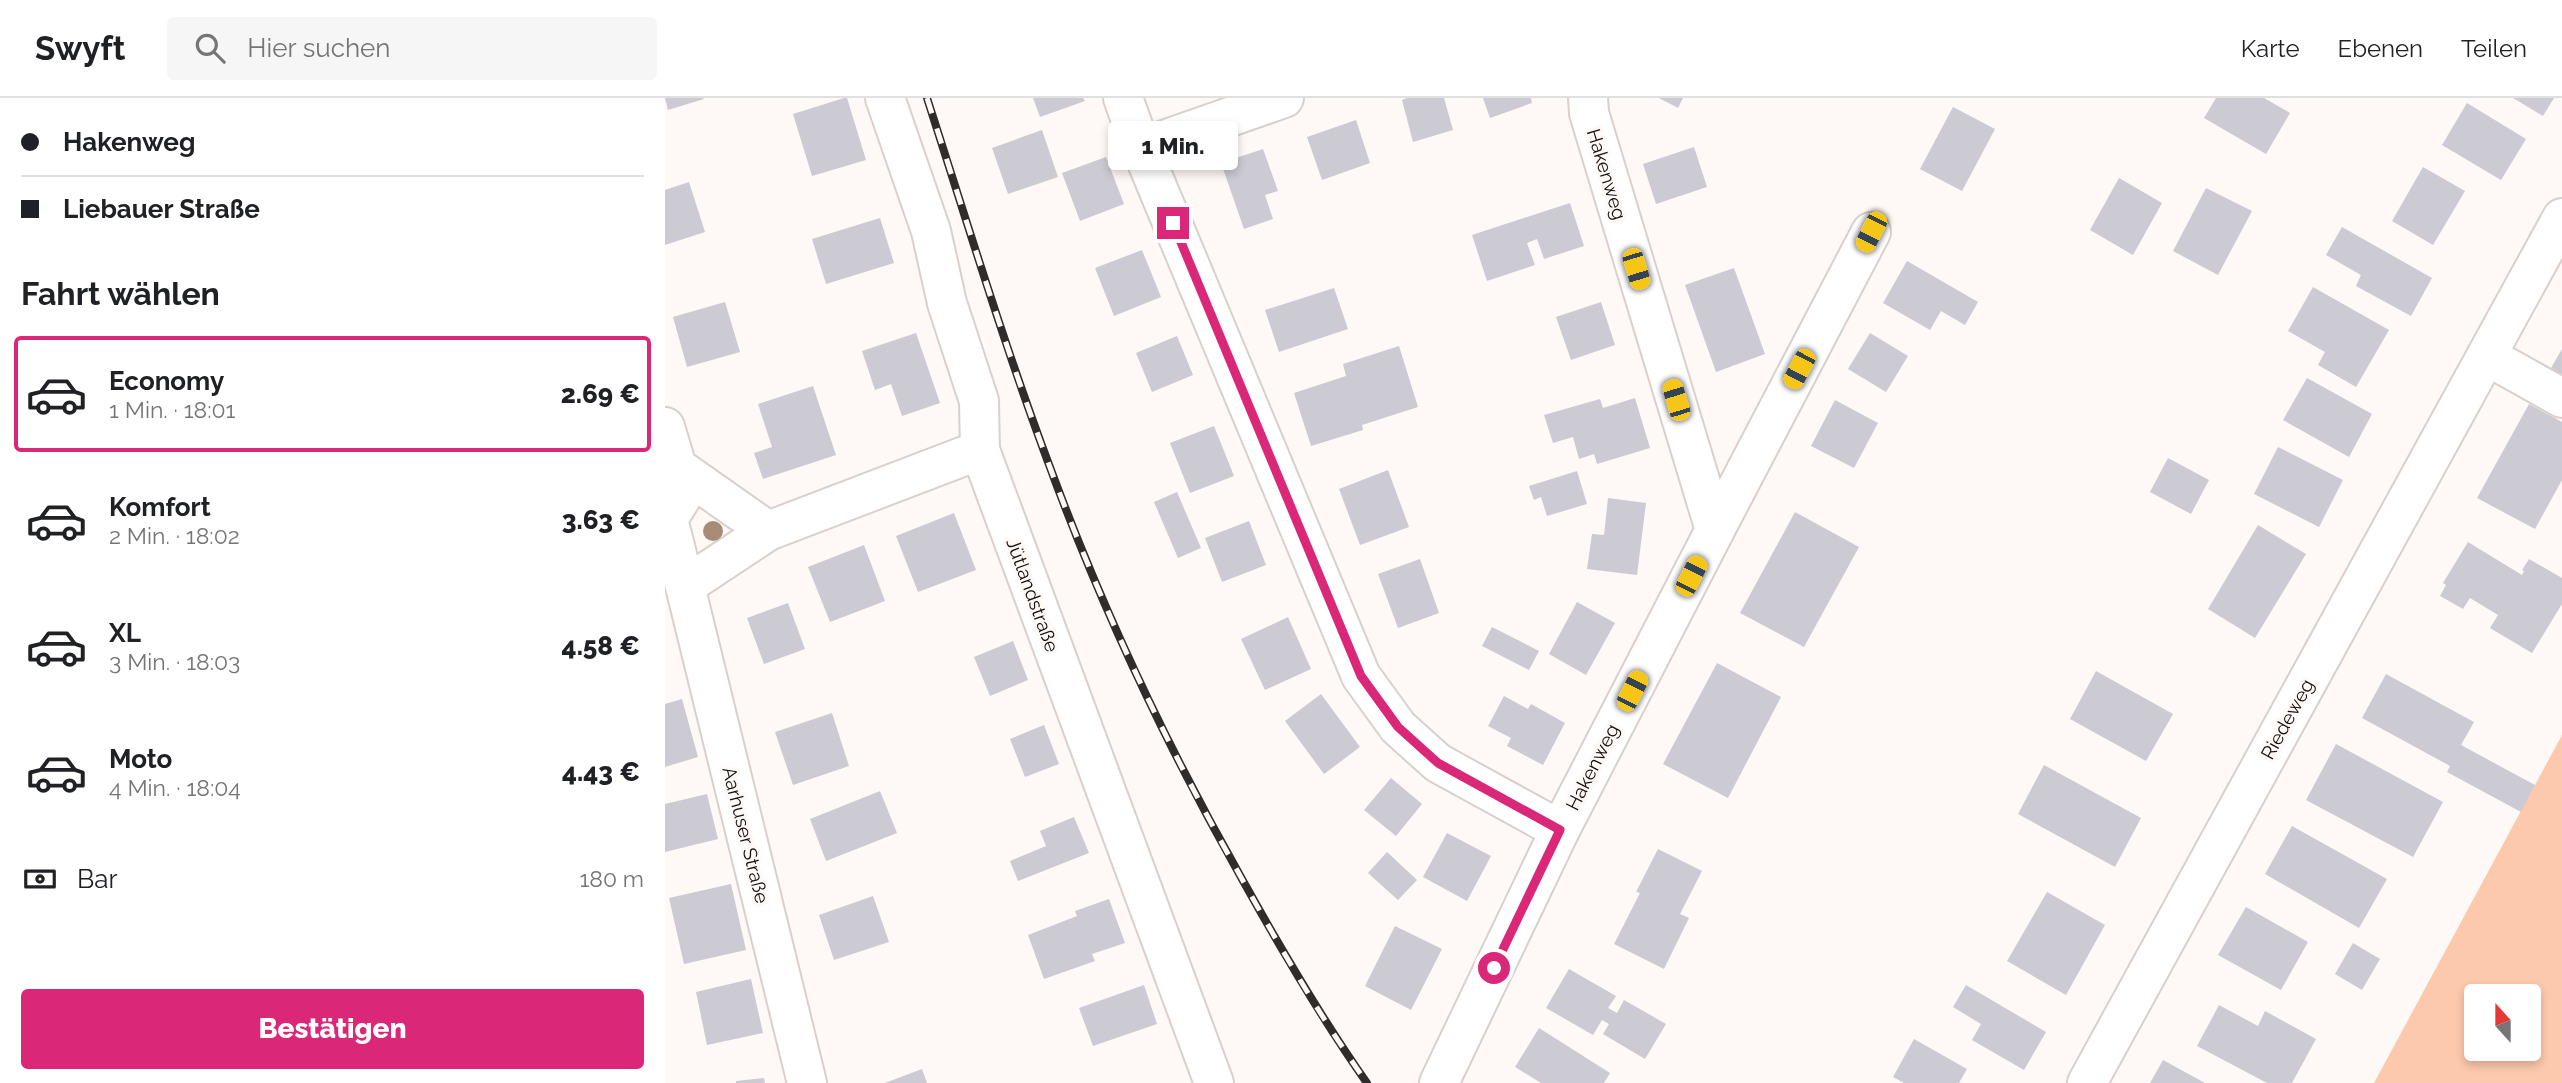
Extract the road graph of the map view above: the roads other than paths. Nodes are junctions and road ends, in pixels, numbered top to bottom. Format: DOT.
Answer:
graph roads {
  1 [pos="885,98"];
  2 [pos="1123,98"];
  3 [pos="1284,98"];
  4 [pos="1588,98"];
  5 [pos="1142,148"];
  6 [pos="2562,218"];
  7 [pos="1871,232"];
  8 [pos="2487,355"];
  9 [pos="2562,398"];
  10 [pos="665,427"];
  11 [pos="980,450"];
  12 [pos="677,467"];
  13 [pos="1715,530"];
  14 [pos="768,531"];
  15 [pos="685,586"];
  16 [pos="1560,830"];
  17 [pos="807,1083"];
  18 [pos="1214,1083"];
  19 [pos="1439,1083"];
  20 [pos="2087,1083"];
  1 -- 11 [label="street, Jütlandstraße"];
  2 -- 5 [label="street"];
  3 -- 5 [label="street"];
  4 -- 13 [label="street, Hakenweg"];
  5 -- 16 [label="street"];
  6 -- 8 [label="street, Riedeweg"];
  7 -- 13 [label="street, Hakenweg"];
  8 -- 9 [label="street"];
  8 -- 20 [label="street, Riedeweg"];
  10 -- 12 [label="street, Aarhuser Straße"];
  11 -- 14 [label="street"];
  11 -- 18 [label="street, Jütlandstraße"];
  12 -- 14 [label="street"];
  12 -- 15 [label="street, Aarhuser Straße"];
  13 -- 16 [label="street, Hakenweg"];
  14 -- 15 [label="street"];
  15 -- 17 [label="street, Aarhuser Straße"];
  16 -- 19 [label="street, Hakenweg"];
}
